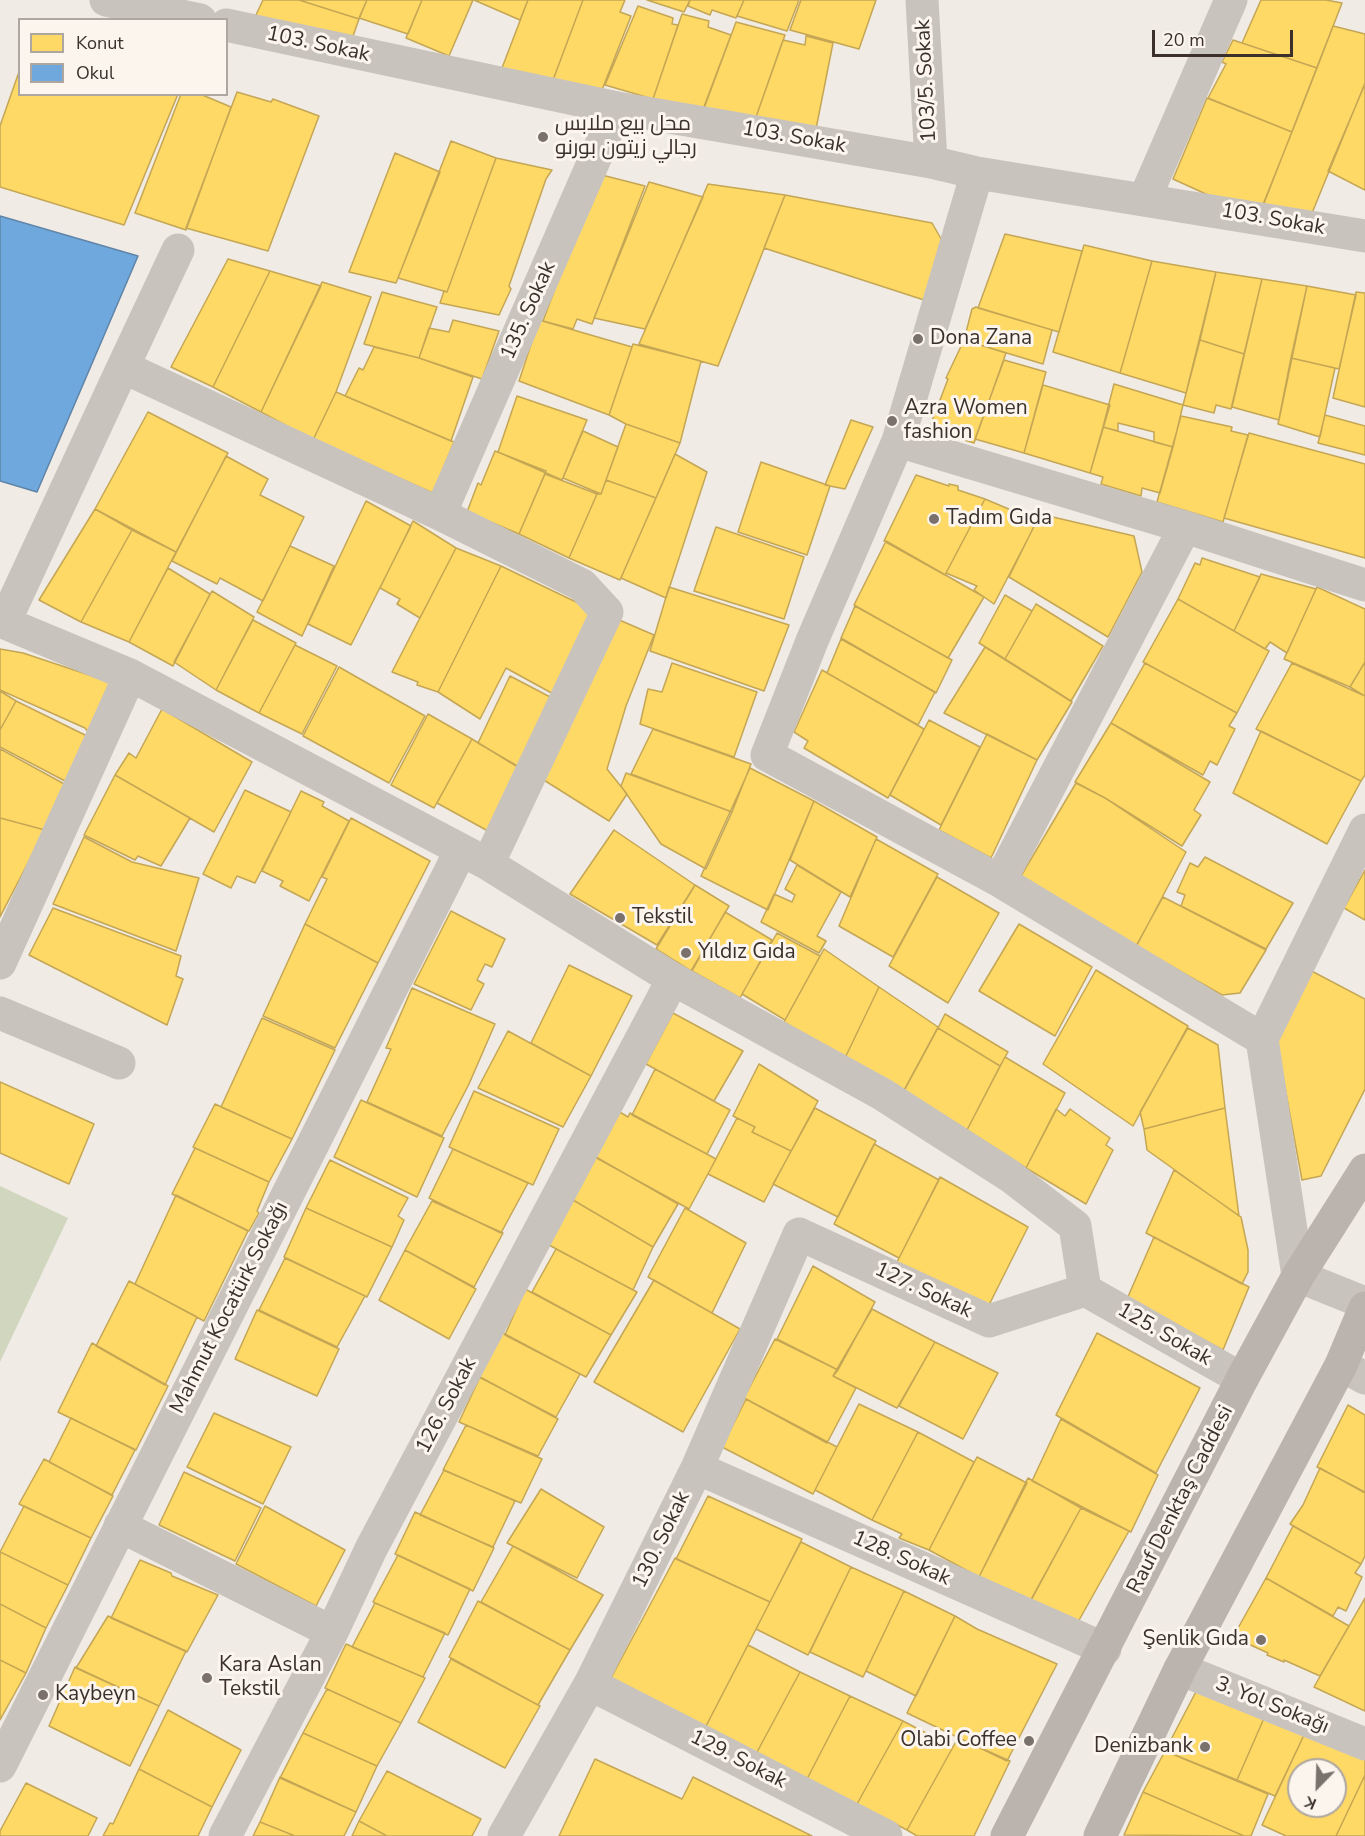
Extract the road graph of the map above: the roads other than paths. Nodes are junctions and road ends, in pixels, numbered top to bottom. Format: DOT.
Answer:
graph roads {
  1 [pos="106,0"];
  2 [pos="922,0"];
  3 [pos="1231,0"];
  4 [pos="142,3"];
  5 [pos="193,18"];
  6 [pos="228,25"];
  7 [pos="617,108"];
  8 [pos="932,162"];
  9 [pos="977,173"];
  10 [pos="1145,198"];
  11 [pos="1365,236"];
  12 [pos="178,250"];
  13 [pos="123,367"];
  14 [pos="898,441"];
  15 [pos="440,514"];
  16 [pos="1185,527"];
  17 [pos="1365,585"];
  18 [pos="2,621"];
  19 [pos="130,675"];
  20 [pos="1365,830"];
  21 [pos="474,857"];
  22 [pos="1000,880"];
  23 [pos="0,963"];
  24 [pos="673,979"];
  25 [pos="0,1013"];
  26 [pos="1262,1039"];
  27 [pos="119,1063"];
  28 [pos="1365,1170"];
  29 [pos="799,1234"];
  30 [pos="1298,1276"];
  31 [pos="1085,1290"];
  32 [pos="1365,1305"];
  33 [pos="1353,1371"];
  34 [pos="1242,1379"];
  35 [pos="697,1468"];
  36 [pos="120,1526"];
  37 [pos="332,1632"];
  38 [pos="1105,1649"];
  39 [pos="1180,1669"];
  40 [pos="590,1684"];
  41 [pos="1365,1744"];
  42 [pos="0,1766"];
  43 [pos="225,1836"];
  44 [pos="504,1836"];
  45 [pos="886,1836"];
  46 [pos="1007,1836"];
  47 [pos="1100,1836"];
  1 -- 4 [label="street"];
  2 -- 8 [label="street, 103/5. Sokak"];
  3 -- 10 [label="street"];
  4 -- 5 [label="street"];
  6 -- 7 [label="street, 103. Sokak"];
  7 -- 8 [label="street, 103. Sokak"];
  7 -- 15 [label="street, 135. Sokak"];
  8 -- 9 [label="street, 103. Sokak"];
  9 -- 10 [label="street, 103. Sokak"];
  9 -- 14 [label="street"];
  10 -- 11 [label="street, 103. Sokak"];
  12 -- 13 [label="street"];
  13 -- 15 [label="street"];
  13 -- 18 [label="street"];
  14 -- 16 [label="street"];
  14 -- 22 [label="street"];
  15 -- 21 [label="street, Mahmut Kocatürk Sokağı"];
  16 -- 17 [label="street"];
  16 -- 22 [label="street"];
  18 -- 19 [label="street"];
  19 -- 21 [label="street"];
  19 -- 23 [label="street"];
  20 -- 26 [label="street"];
  21 -- 24 [label="street"];
  21 -- 36 [label="street, Mahmut Kocatürk Sokağı"];
  22 -- 26 [label="street"];
  24 -- 31 [label="street"];
  24 -- 37 [label="street, 126. Sokak"];
  25 -- 27 [label="street"];
  26 -- 30 [label="street"];
  28 -- 30 [label="main road, Rauf Denktaş Caddesi"];
  29 -- 31 [label="street, 127. Sokak"];
  29 -- 35 [label="street, 130. Sokak"];
  30 -- 32 [label="street"];
  30 -- 34 [label="main road, Rauf Denktaş Caddesi"];
  31 -- 34 [label="street, 125. Sokak"];
  32 -- 33 [label="main road"];
  33 -- 39 [label="main road"];
  34 -- 38 [label="main road, Rauf Denktaş Caddesi"];
  35 -- 38 [label="street, 128. Sokak"];
  35 -- 40 [label="street, 130. Sokak"];
  36 -- 37 [label="street"];
  36 -- 42 [label="street, Mahmut Kocatürk Sokağı"];
  37 -- 43 [label="street, 126. Sokak"];
  38 -- 46 [label="main road, Rauf Denktaş Caddesi"];
  39 -- 41 [label="street, 3. Yol Sokağı"];
  39 -- 47 [label="main road"];
  40 -- 44 [label="street, 130. Sokak"];
  40 -- 45 [label="street, 129. Sokak"];
}
